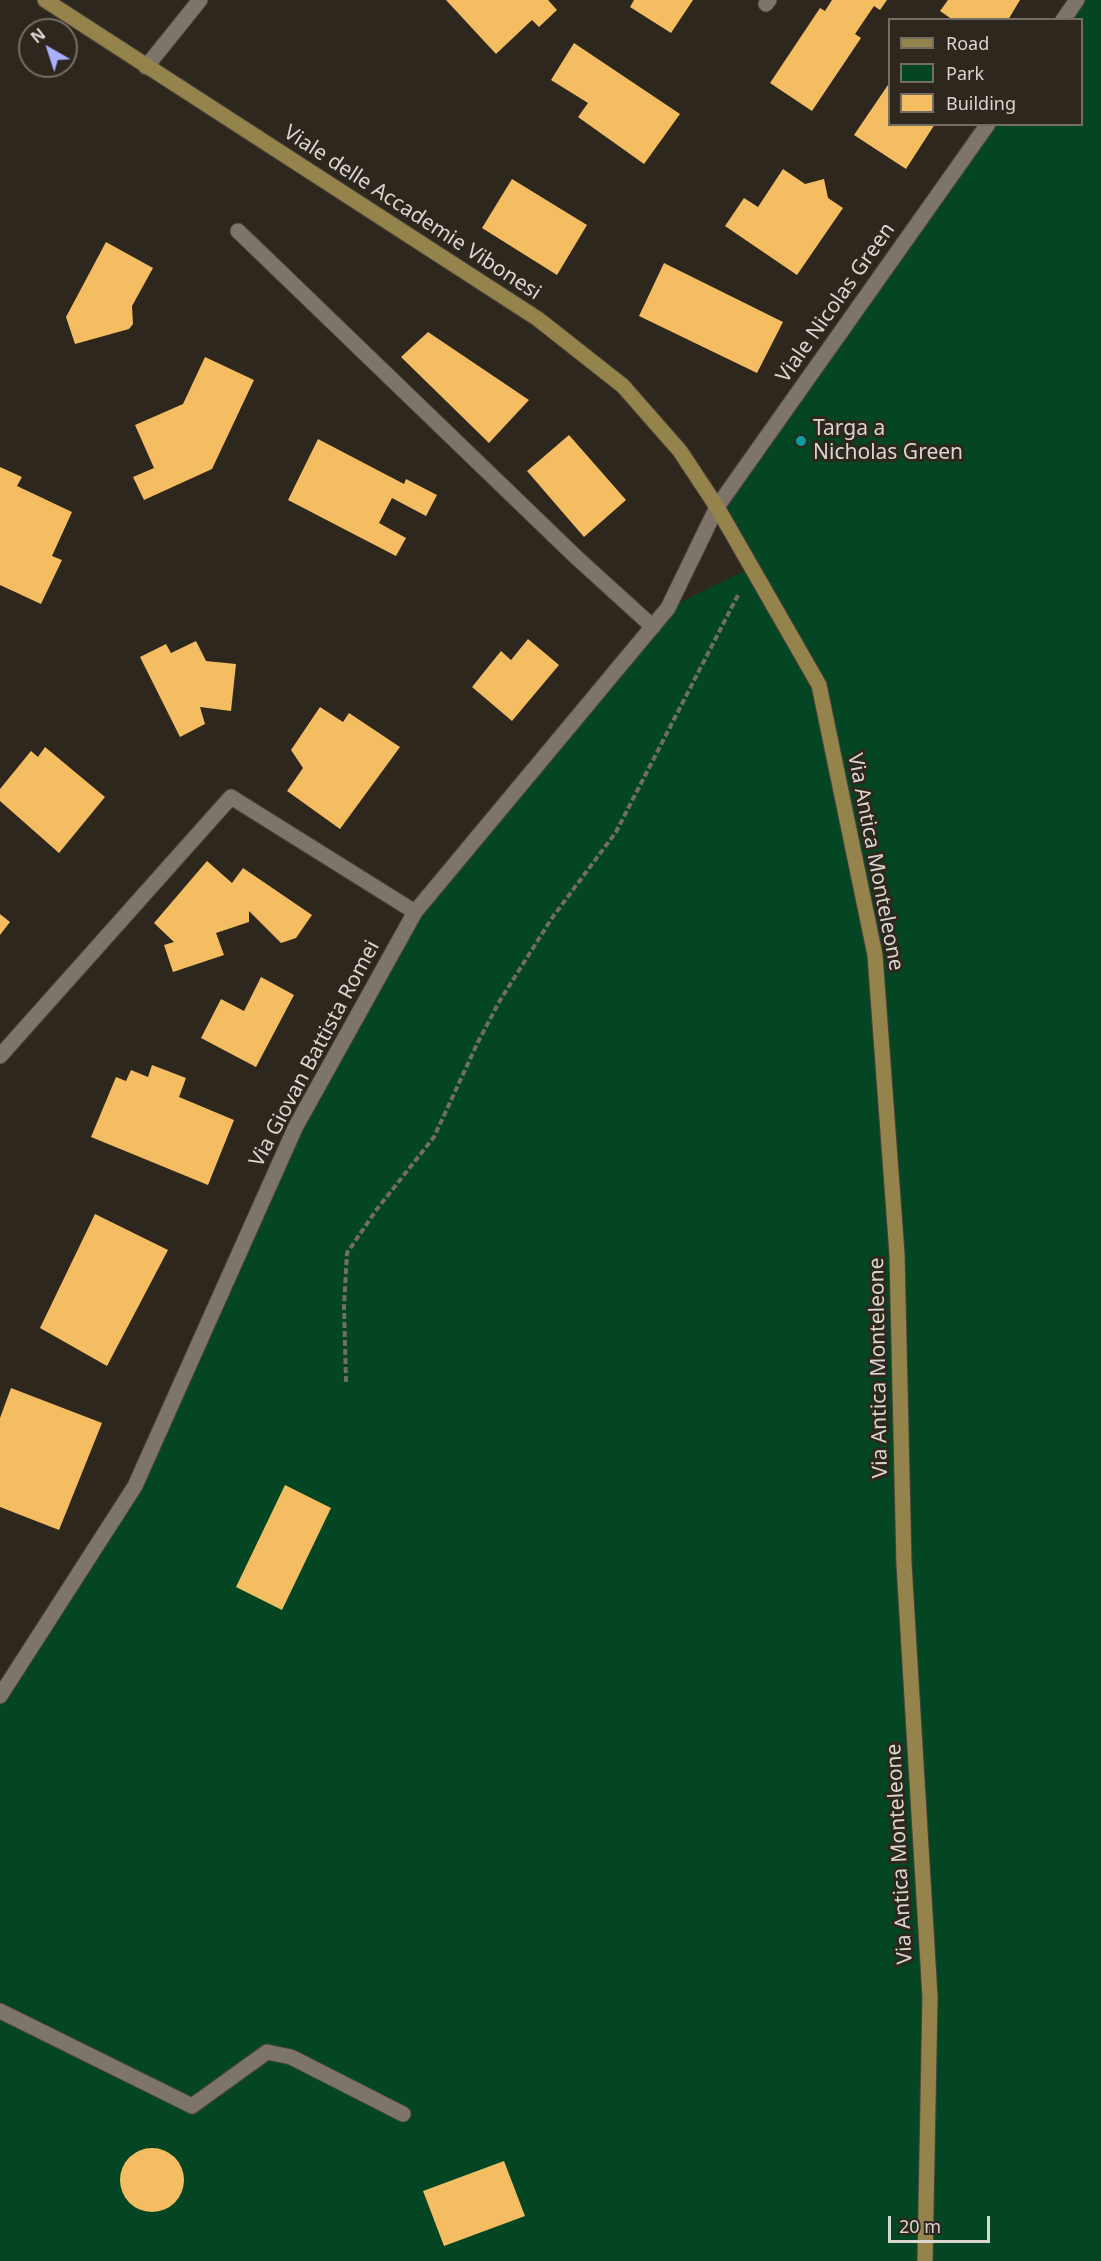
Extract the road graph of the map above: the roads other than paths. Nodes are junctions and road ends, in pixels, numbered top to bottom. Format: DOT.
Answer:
graph roads {
  1 [pos="45,0"];
  2 [pos="200,0"];
  3 [pos="1077,0"];
  4 [pos="1064,18"];
  5 [pos="146,67"];
  6 [pos="987,126"];
  7 [pos="238,231"];
  8 [pos="717,507"];
  9 [pos="653,627"];
  10 [pos="415,912"];
  11 [pos="0,1056"];
  12 [pos="0,1696"];
  13 [pos="0,2011"];
  14 [pos="403,2114"];
  15 [pos="925,2261"];
  1 -- 5 [label="street, Viale delle Accademie Vibonesi"];
  2 -- 5 [label="street"];
  3 -- 4 [label="street"];
  5 -- 8 [label="street, Viale delle Accademie Vibonesi"];
  6 -- 8 [label="street, Viale Nicolas Green"];
  7 -- 9 [label="street"];
  8 -- 9 [label="street, Via Giovan Battista Romei"];
  8 -- 15 [label="street, Via Antica Monteleone"];
  9 -- 10 [label="street, Via Giovan Battista Romei"];
  10 -- 11 [label="street"];
  10 -- 12 [label="street, Via Giovan Battista Romei"];
  13 -- 14 [label="street"];
}
